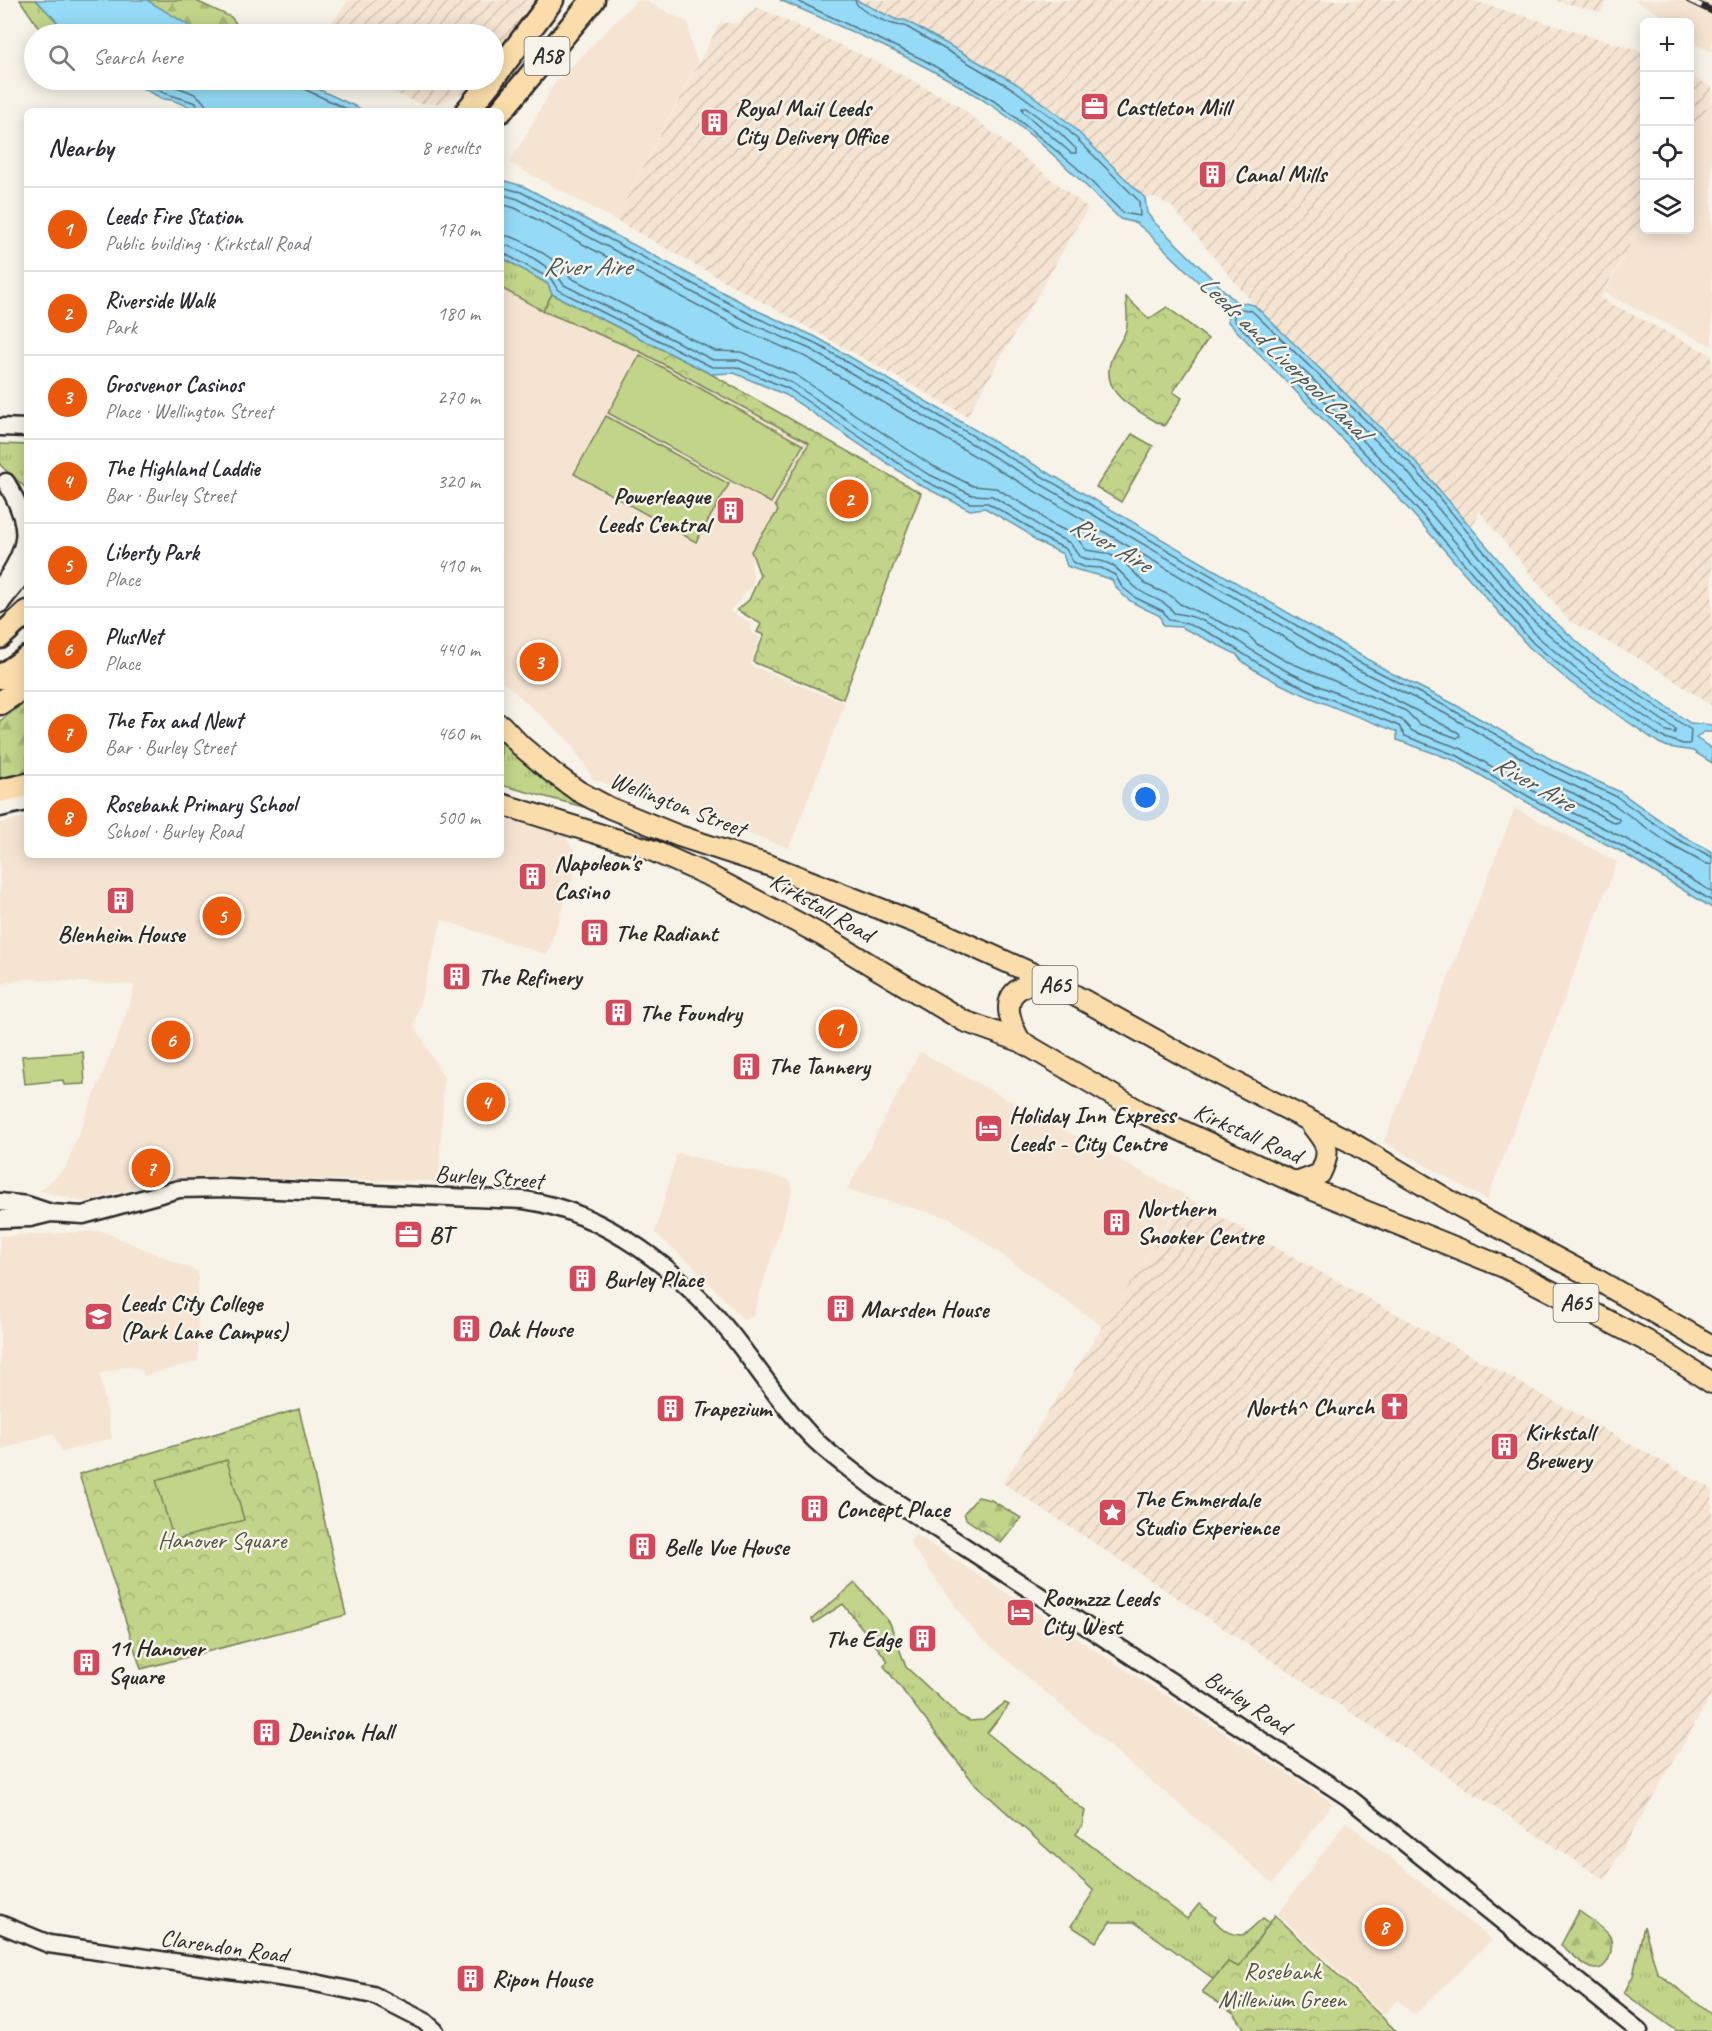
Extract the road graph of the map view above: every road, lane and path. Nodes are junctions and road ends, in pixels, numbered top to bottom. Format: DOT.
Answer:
graph roads {
  1 [pos="552,0"];
  2 [pos="592,0"];
  3 [pos="504,63"];
  4 [pos="484,90"];
  5 [pos="469,108"];
  6 [pos="503,108"];
  7 [pos="0,427"];
  8 [pos="24,428"];
  9 [pos="3,480"];
  10 [pos="24,494"];
  11 [pos="24,525"];
  12 [pos="24,538"];
  13 [pos="24,574"];
  14 [pos="0,588"];
  15 [pos="0,604"];
  16 [pos="24,615"];
  17 [pos="0,637"];
  18 [pos="24,660"];
  19 [pos="0,677"];
  20 [pos="24,687"];
  21 [pos="0,703"];
  22 [pos="504,728"];
  23 [pos="24,786"];
  24 [pos="0,791"];
  25 [pos="24,803"];
  26 [pos="504,805"];
  27 [pos="0,808"];
  28 [pos="788,873"];
  29 [pos="1047,980"];
  30 [pos="1020,1041"];
  31 [pos="1310,1121"];
  32 [pos="1296,1183"];
  33 [pos="0,1202"];
  34 [pos="51,1213"];
  35 [pos="0,1219"];
  36 [pos="1712,1346"];
  37 [pos="1712,1383"];
  38 [pos="814,1439"];
  39 [pos="0,1924"];
  40 [pos="435,2031"];
  41 [pos="1639,2031"];
  1 -- 3 [label="highway, A58"];
  2 -- 6 [label="highway, A58"];
  4 -- 5 [label="highway, A58"];
  7 -- 8 [label="street"];
  9 -- 10 [label="street"];
  9 -- 11 [label="street"];
  12 -- 14 [label="street"];
  13 -- 15 [label="street"];
  16 -- 17 [label="highway"];
  18 -- 19 [label="highway"];
  20 -- 21 [label="highway"];
  22 -- 28 [label="main road, Wellington Street / A65"];
  23 -- 24 [label="highway"];
  25 -- 27 [label="street"];
  26 -- 30 [label="main road, Kirkstall Road / A65"];
  28 -- 29 [label="main road, Kirkstall Road / A65"];
  29 -- 30 [label="main road"];
  29 -- 31 [label="main road, Kirkstall Road / A65"];
  30 -- 32 [label="main road, Kirkstall Road / A65"];
  31 -- 32 [label="main road"];
  31 -- 36 [label="main road, Kirkstall Road / A65"];
  32 -- 37 [label="main road, Kirkstall Road / A65"];
  33 -- 34 [label="street"];
  34 -- 35 [label="street"];
  34 -- 38 [label="street, Burley Street"];
  38 -- 41 [label="street, Burley Road"];
  39 -- 40 [label="street, Clarendon Road"];
}
